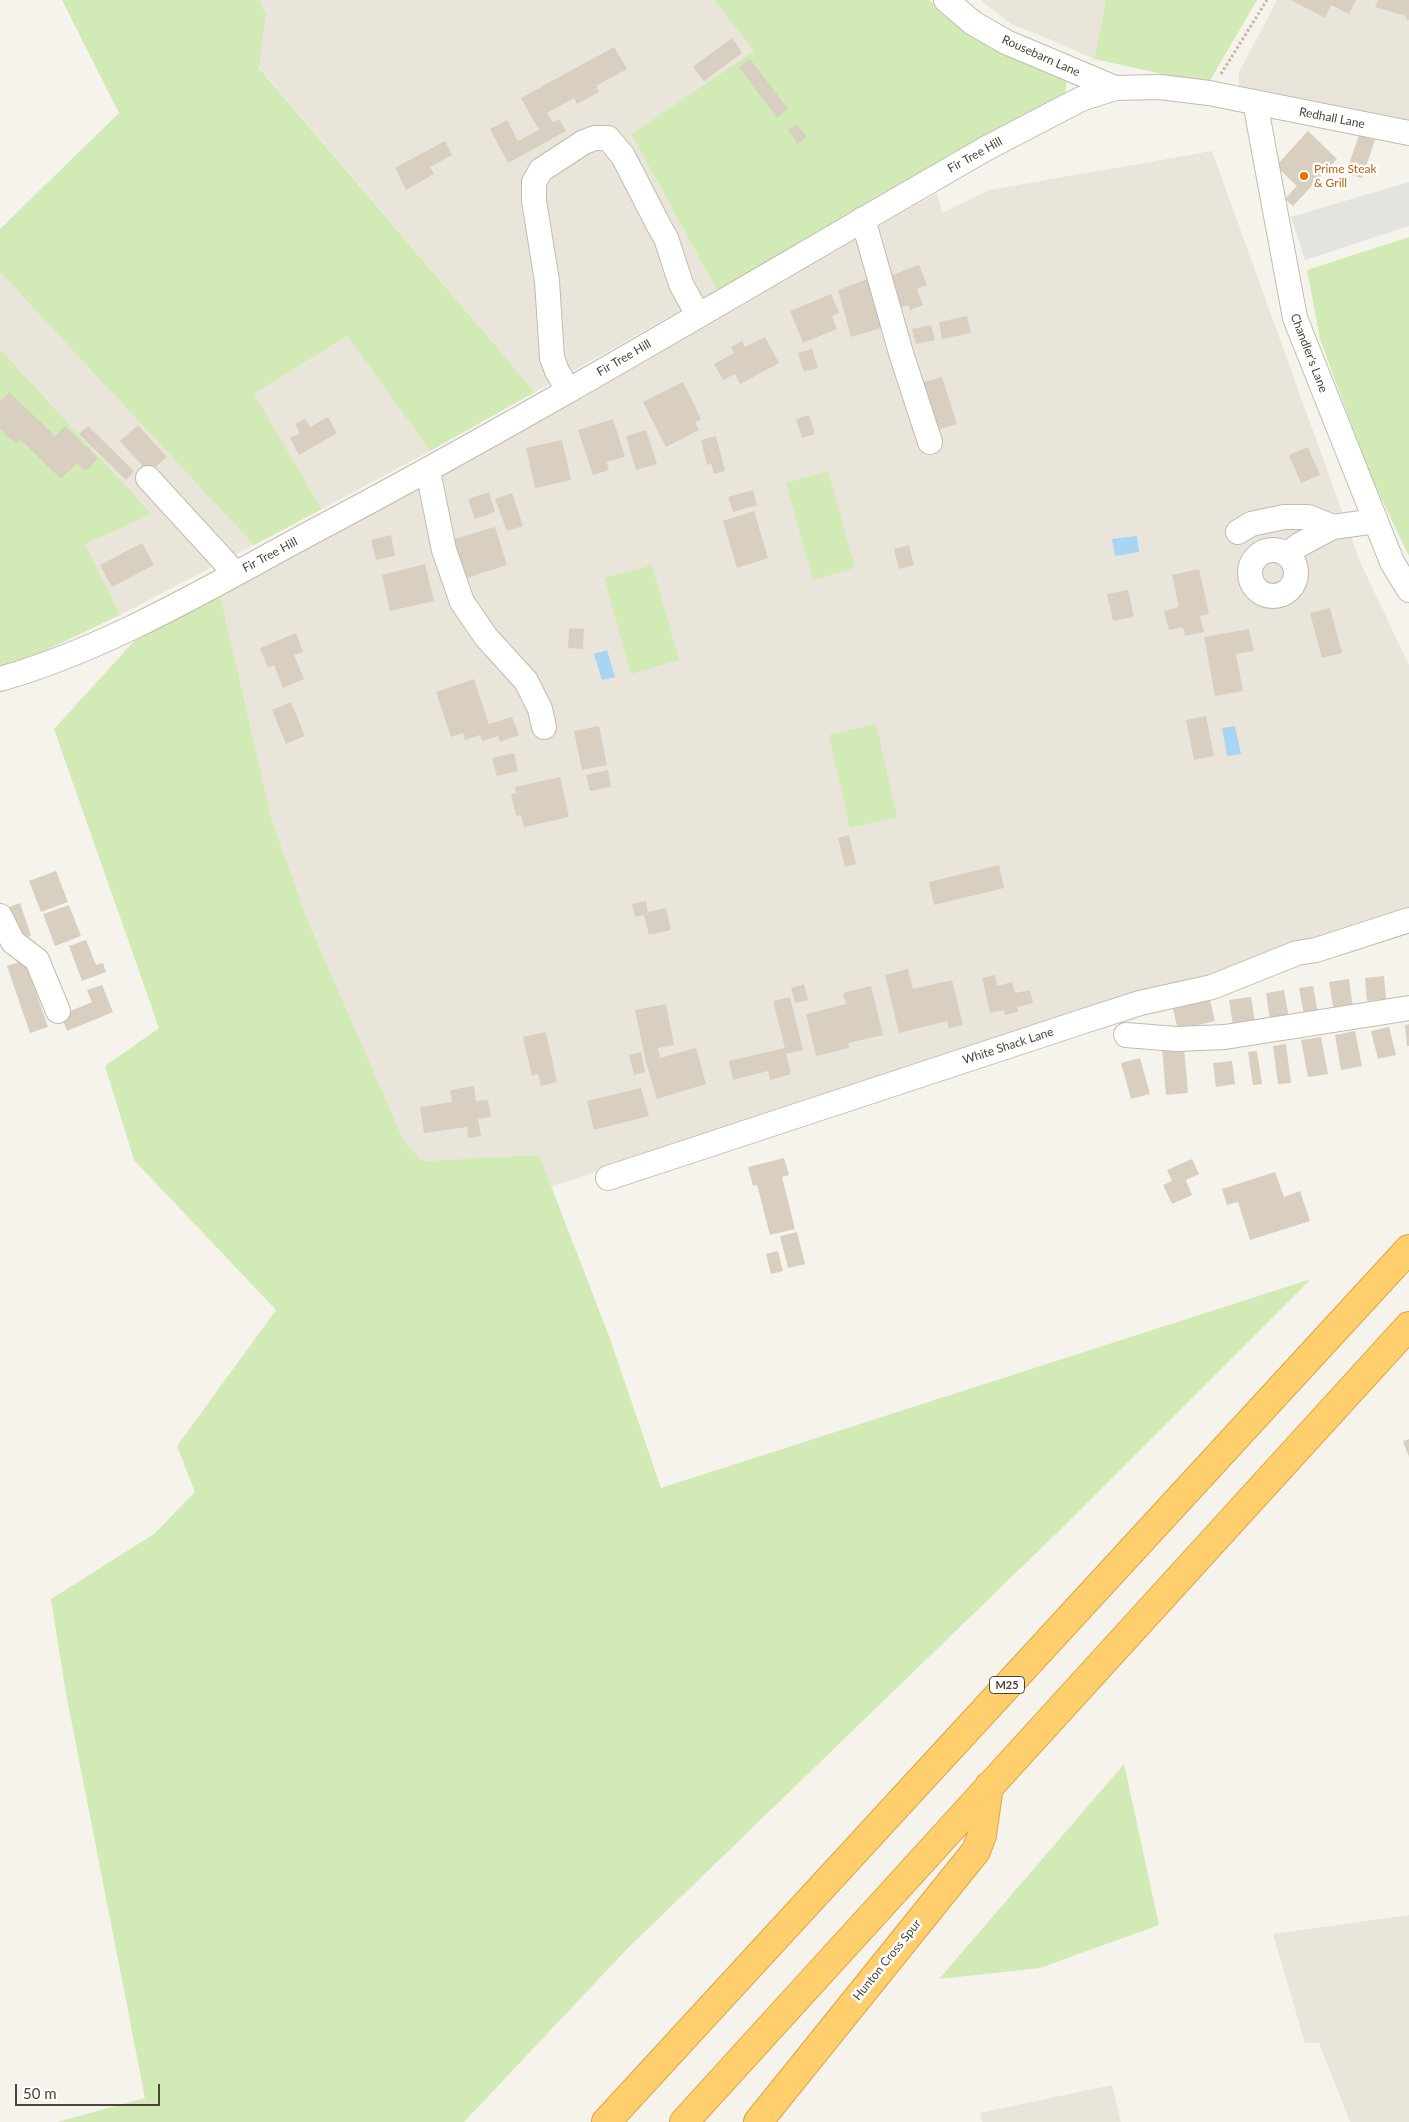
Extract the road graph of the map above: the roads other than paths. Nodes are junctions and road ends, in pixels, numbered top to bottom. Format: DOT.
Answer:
graph roads {
  1 [pos="946,0"];
  2 [pos="1115,88"];
  3 [pos="1255,102"];
  4 [pos="1409,133"];
  5 [pos="863,219"];
  6 [pos="698,315"];
  7 [pos="568,390"];
  8 [pos="930,442"];
  9 [pos="428,471"];
  10 [pos="148,478"];
  11 [pos="1376,521"];
  12 [pos="1333,527"];
  13 [pos="1238,532"];
  14 [pos="1287,555"];
  15 [pos="235,573"];
  16 [pos="1409,590"];
  17 [pos="0,679"];
  18 [pos="544,727"];
  19 [pos="0,916"];
  20 [pos="1409,920"];
  21 [pos="1409,1008"];
  22 [pos="58,1011"];
  23 [pos="1126,1035"];
  24 [pos="608,1178"];
  25 [pos="1409,1249"];
  26 [pos="1409,1326"];
  27 [pos="989,1786"];
  28 [pos="606,2122"];
  29 [pos="684,2122"];
  30 [pos="758,2122"];
  1 -- 2 [label="street, Rousebarn Lane"];
  2 -- 3 [label="street, Fir Tree Hill"];
  2 -- 5 [label="street, Fir Tree Hill"];
  3 -- 4 [label="street, Redhall Lane"];
  3 -- 11 [label="street, Chandler's Lane"];
  5 -- 6 [label="street, Fir Tree Hill"];
  5 -- 8 [label="street"];
  6 -- 7 [label="street, Fir Tree Hill"];
  6 -- 7 [label="street"];
  7 -- 9 [label="street, Fir Tree Hill"];
  9 -- 15 [label="street, Fir Tree Hill"];
  9 -- 18 [label="street"];
  10 -- 15 [label="street"];
  11 -- 12 [label="street"];
  11 -- 16 [label="street, Chandler's Lane"];
  12 -- 13 [label="street"];
  12 -- 14 [label="street"];
  15 -- 17 [label="street, Fir Tree Hill"];
  19 -- 22 [label="street"];
  20 -- 24 [label="street, White Shack Lane"];
  21 -- 23 [label="street"];
  25 -- 28 [label="highway, M25"];
  26 -- 27 [label="highway"];
  27 -- 29 [label="highway"];
  27 -- 30 [label="highway, Hunton Cross Spur"];
}
